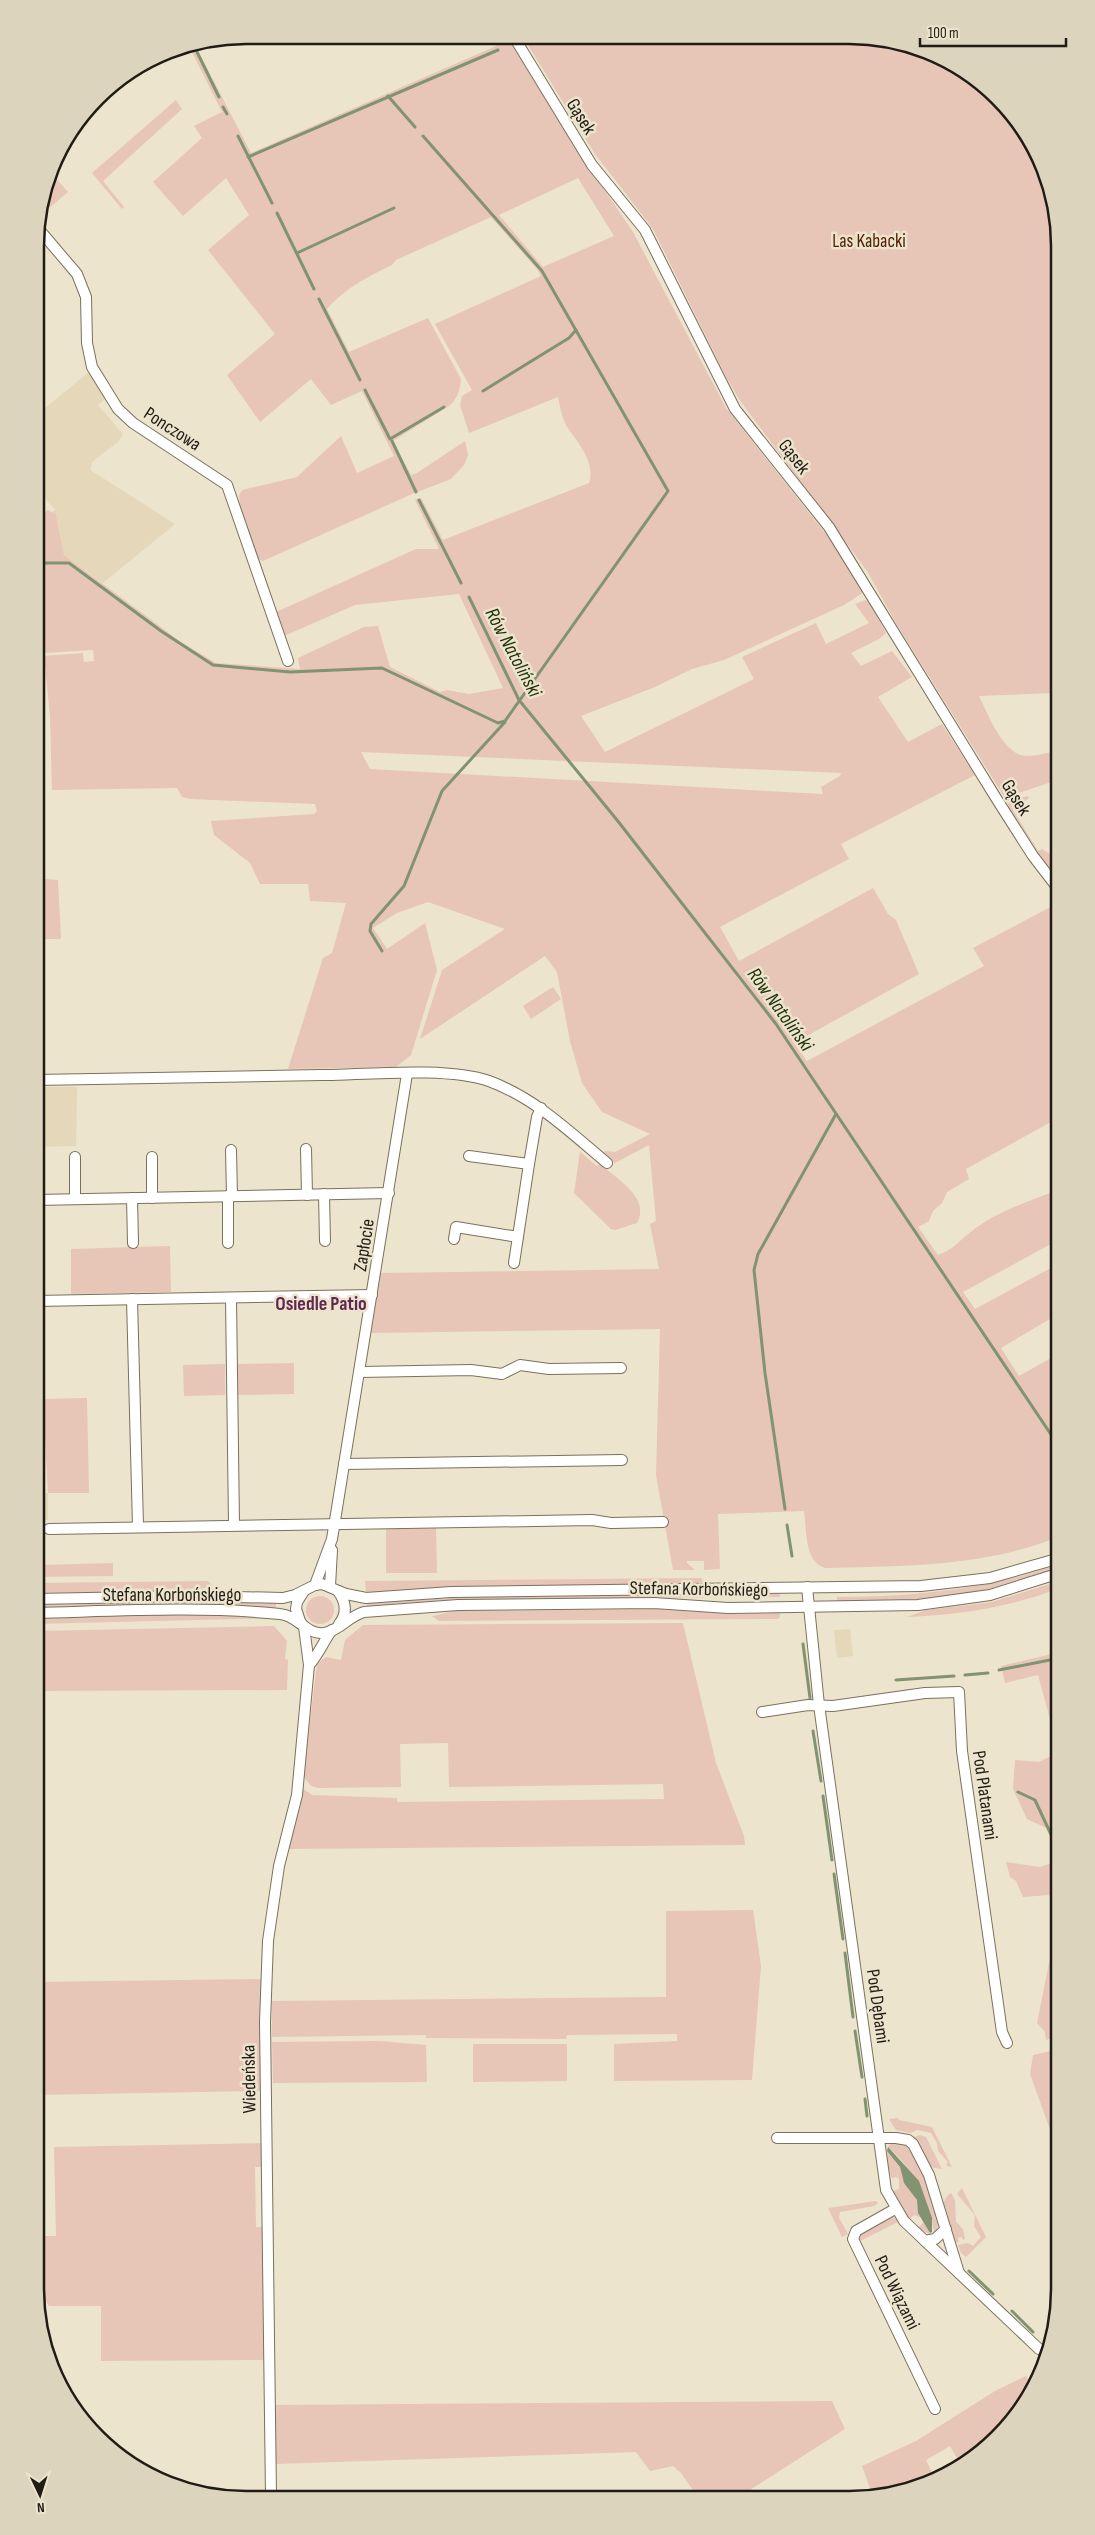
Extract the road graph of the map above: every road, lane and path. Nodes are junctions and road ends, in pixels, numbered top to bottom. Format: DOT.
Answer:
graph roads {
  1 [pos="518,44"];
  2 [pos="44,236"];
  3 [pos="288,660"];
  4 [pos="1051,879"];
  5 [pos="407,1074"];
  6 [pos="44,1080"];
  7 [pos="541,1108"];
  8 [pos="306,1149"];
  9 [pos="231,1150"];
  10 [pos="469,1156"];
  11 [pos="75,1157"];
  12 [pos="152,1157"];
  13 [pos="607,1163"];
  14 [pos="529,1164"];
  15 [pos="389,1193"];
  16 [pos="324,1194"];
  17 [pos="307,1195"];
  18 [pos="230,1196"];
  19 [pos="132,1198"];
  20 [pos="152,1198"];
  21 [pos="44,1200"];
  22 [pos="75,1200"];
  23 [pos="518,1237"];
  24 [pos="454,1239"];
  25 [pos="325,1241"];
  26 [pos="133,1243"];
  27 [pos="228,1243"];
  28 [pos="514,1263"];
  29 [pos="372,1296"];
  30 [pos="230,1298"];
  31 [pos="132,1299"];
  32 [pos="44,1301"];
  33 [pos="621,1368"];
  34 [pos="360,1372"];
  35 [pos="622,1460"];
  36 [pos="344,1464"];
  37 [pos="663,1522"];
  38 [pos="335,1523"];
  39 [pos="234,1525"];
  40 [pos="138,1526"];
  41 [pos="49,1529"];
  42 [pos="332,1539"];
  43 [pos="1051,1561"];
  44 [pos="1051,1577"];
  45 [pos="315,1585"];
  46 [pos="807,1588"];
  47 [pos="334,1589"];
  48 [pos="304,1591"];
  49 [pos="44,1599"];
  50 [pos="809,1607"];
  51 [pos="44,1612"];
  52 [pos="304,1627"];
  53 [pos="335,1629"];
  54 [pos="309,1665"];
  55 [pos="819,1705"];
  56 [pos="762,1712"];
  57 [pos="1007,2043"];
  58 [pos="777,2138"];
  59 [pos="880,2138"];
  60 [pos="895,2209"];
  61 [pos="946,2229"];
  62 [pos="925,2241"];
  63 [pos="959,2273"];
  64 [pos="1039,2349"];
  65 [pos="936,2409"];
  66 [pos="271,2491"];
  1 -- 4 [label="street, Gąsek"];
  2 -- 3 [label="street, Ponczowa"];
  5 -- 6 [label="street"];
  5 -- 7 [label="street"];
  5 -- 15 [label="street, Zapłocie"];
  7 -- 13 [label="street"];
  7 -- 14 [label="street"];
  8 -- 17 [label="street"];
  9 -- 18 [label="street"];
  10 -- 14 [label="street"];
  11 -- 22 [label="street"];
  12 -- 20 [label="street"];
  14 -- 23 [label="street"];
  15 -- 16 [label="street"];
  15 -- 29 [label="street, Zapłocie"];
  16 -- 17 [label="street"];
  16 -- 25 [label="street"];
  17 -- 18 [label="street"];
  18 -- 20 [label="street"];
  18 -- 27 [label="street"];
  19 -- 20 [label="street"];
  19 -- 22 [label="street"];
  19 -- 26 [label="street"];
  21 -- 22 [label="street"];
  23 -- 24 [label="street"];
  23 -- 28 [label="street"];
  29 -- 30 [label="street"];
  29 -- 34 [label="street, Zapłocie"];
  30 -- 31 [label="street"];
  30 -- 39 [label="street"];
  31 -- 32 [label="street"];
  31 -- 40 [label="street"];
  33 -- 34 [label="street"];
  34 -- 36 [label="street, Zapłocie"];
  35 -- 36 [label="street"];
  36 -- 38 [label="street, Zapłocie"];
  37 -- 38 [label="street"];
  38 -- 39 [label="street"];
  38 -- 42 [label="street, Zapłocie"];
  39 -- 40 [label="street"];
  40 -- 41 [label="street"];
  42 -- 45 [label="street, Zapłocie"];
  42 -- 47 [label="street, Zapłocie"];
  43 -- 46 [label="street, Stefana Korbońskiego"];
  44 -- 50 [label="street, Stefana Korbońskiego"];
  45 -- 47 [label="street, Stefana Korbońskiego"];
  45 -- 48 [label="street, Stefana Korbońskiego"];
  46 -- 47 [label="street, Stefana Korbońskiego"];
  46 -- 50 [label="street, Pod Dębami"];
  47 -- 53 [label="street"];
  48 -- 49 [label="street, Stefana Korbońskiego"];
  48 -- 52 [label="street"];
  50 -- 53 [label="street, Stefana Korbońskiego"];
  50 -- 55 [label="street, Pod Dębami"];
  51 -- 52 [label="street, Stefana Korbońskiego"];
  52 -- 53 [label="street, Stefana Korbońskiego"];
  52 -- 54 [label="street, Wiedeńska"];
  53 -- 54 [label="street, Wiedeńska"];
  54 -- 66 [label="street, Wiedeńska"];
  55 -- 56 [label="street"];
  55 -- 57 [label="street, Pod Platanami"];
  55 -- 59 [label="street, Pod Dębami"];
  58 -- 59 [label="street"];
  59 -- 60 [label="street, Pod Dębami"];
  59 -- 61 [label="street"];
  60 -- 62 [label="street, Pod Dębami"];
  60 -- 65 [label="street, Pod Wiązami"];
  61 -- 62 [label="street"];
  61 -- 63 [label="street"];
  62 -- 63 [label="street, Pod Dębami"];
  63 -- 64 [label="street, Pod Dębami"];
}
